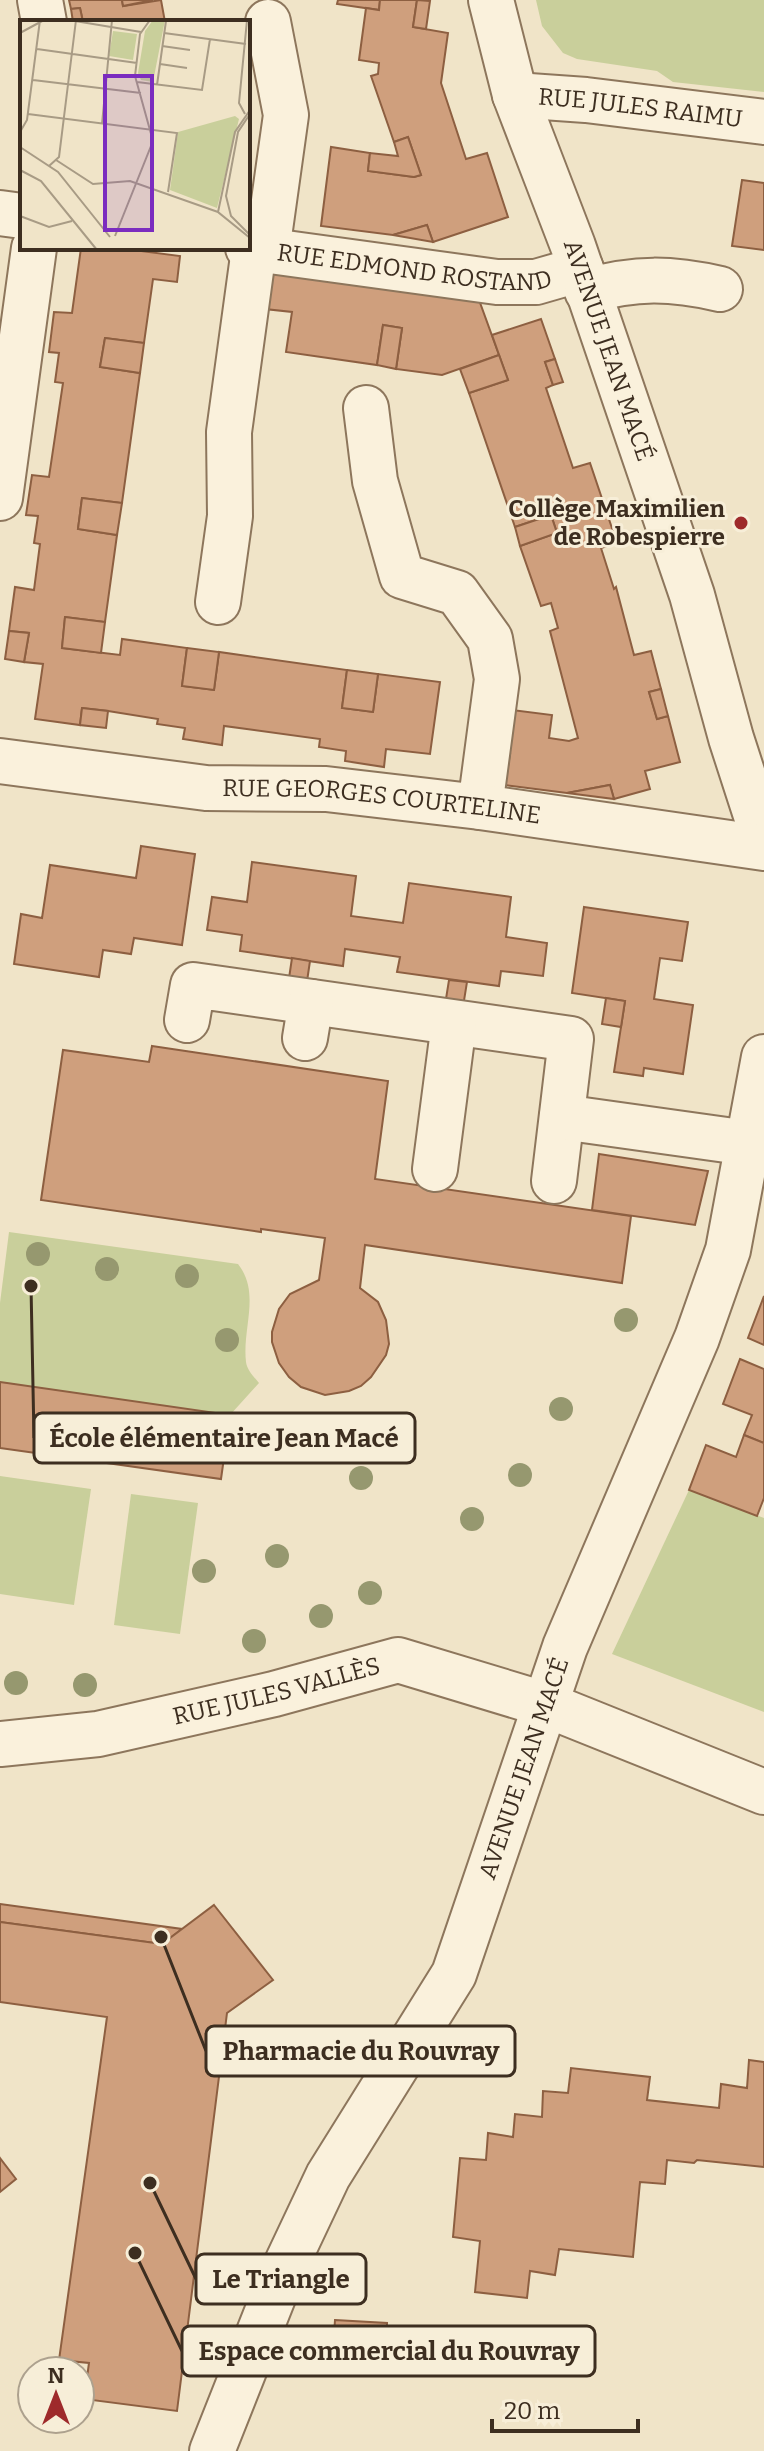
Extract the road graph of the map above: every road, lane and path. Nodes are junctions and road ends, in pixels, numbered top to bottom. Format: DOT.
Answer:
graph roads {
  1 [pos="40,0"];
  2 [pos="491,0"];
  3 [pos="44,20"];
  4 [pos="268,22"];
  5 [pos="515,95"];
  6 [pos="764,122"];
  7 [pos="0,213"];
  8 [pos="20,216"];
  9 [pos="256,249"];
  10 [pos="34,250"];
  11 [pos="584,280"];
  12 [pos="720,289"];
  13 [pos="366,408"];
  14 [pos="2,473"];
  15 [pos="218,602"];
  16 [pos="0,761"];
  17 [pos="480,807"];
  18 [pos="764,840"];
  19 [pos="764,848"];
  20 [pos="187,1020"];
  21 [pos="454,1023"];
  22 [pos="764,1057"];
  23 [pos="562,1117"];
  24 [pos="748,1143"];
  25 [pos="435,1169"];
  26 [pos="554,1181"];
  27 [pos="547,1705"];
  28 [pos="0,1744"];
  29 [pos="764,1792"];
  30 [pos="212,2451"];
  1 -- 3 [label="street"];
  2 -- 5 [label="street, AVENUE JEAN MACÉ"];
  4 -- 9 [label="street"];
  5 -- 6 [label="street, RUE JULES RAIMU"];
  5 -- 11 [label="street, AVENUE JEAN MACÉ"];
  7 -- 8 [label="street"];
  9 -- 11 [label="street, RUE EDMOND ROSTAND"];
  9 -- 15 [label="street"];
  10 -- 14 [label="street"];
  11 -- 12 [label="street, RUE EDMOND ROSTAND"];
  11 -- 18 [label="street, AVENUE JEAN MACÉ"];
  13 -- 17 [label="street"];
  16 -- 17 [label="street, RUE GEORGES COURTELINE"];
  17 -- 19 [label="street, RUE GEORGES COURTELINE"];
  20 -- 21 [label="street"];
  21 -- 23 [label="street"];
  21 -- 25 [label="street"];
  22 -- 24 [label="street, AVENUE JEAN MACÉ"];
  23 -- 24 [label="street"];
  23 -- 26 [label="street"];
  24 -- 27 [label="street, AVENUE JEAN MACÉ"];
  27 -- 28 [label="street, RUE JULES VALLÈS"];
  27 -- 29 [label="street, RUE JULES VALLÈS"];
  27 -- 30 [label="street, AVENUE JEAN MACÉ"];
}
